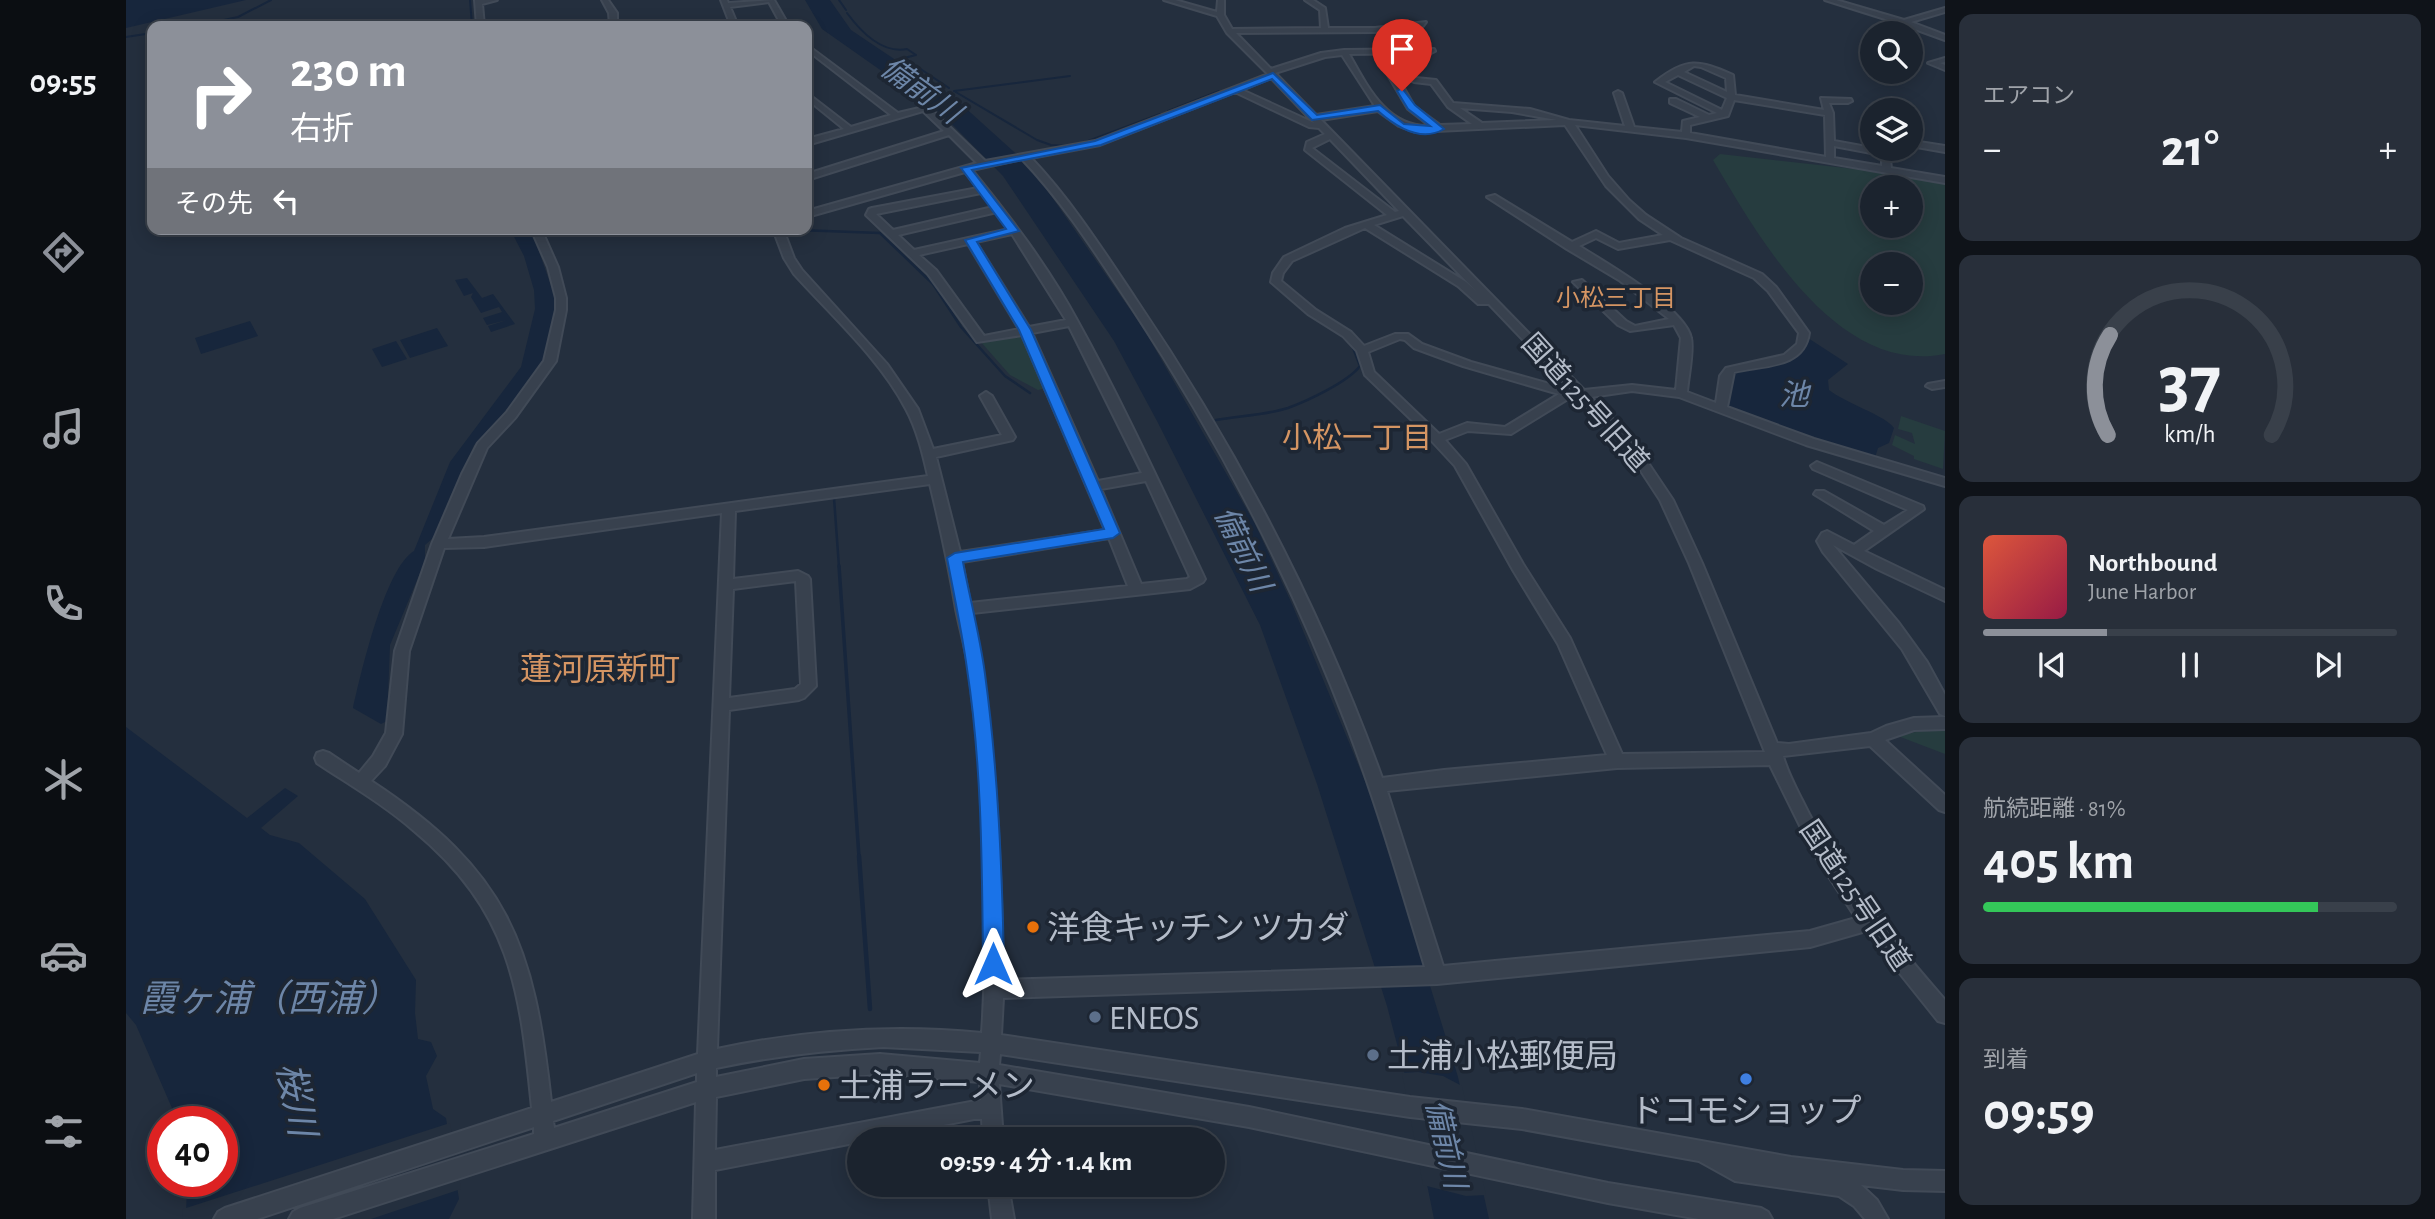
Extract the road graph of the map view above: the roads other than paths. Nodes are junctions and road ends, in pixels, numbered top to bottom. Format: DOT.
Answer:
graph roads {
  1 [pos="494,0"];
  2 [pos="605,0"];
  3 [pos="771,0"];
  4 [pos="1167,0"];
  5 [pos="1220,0"];
  6 [pos="1308,0"];
  7 [pos="1828,0"];
  8 [pos="478,1"];
  9 [pos="725,3"];
  10 [pos="1945,10"];
  11 [pos="1932,13"];
  12 [pos="1220,15"];
  13 [pos="1945,17"];
  14 [pos="480,21"];
  15 [pos="613,21"];
  16 [pos="732,21"];
  17 [pos="782,21"];
  18 [pos="1902,21"];
  19 [pos="1908,21"];
  20 [pos="1423,24"];
  21 [pos="1923,29"];
  22 [pos="1230,31"];
  23 [pos="1325,31"];
  24 [pos="1353,31"];
  25 [pos="1945,38"];
  26 [pos="1383,44"];
  27 [pos="812,51"];
  28 [pos="1432,51"];
  29 [pos="1344,52"];
  30 [pos="822,59"];
  31 [pos="1945,60"];
  32 [pos="812,61"];
  33 [pos="1394,66"];
  34 [pos="1945,68"];
  35 [pos="1677,72"];
  36 [pos="1402,73"];
  37 [pos="1272,74"];
  38 [pos="1234,89"];
  39 [pos="1618,93"];
  40 [pos="1731,97"];
  41 [pos="812,99"];
  42 [pos="1673,101"];
  43 [pos="1847,101"];
  44 [pos="1451,105"];
  45 [pos="1380,108"];
  46 [pos="1829,113"];
  47 [pos="1725,114"];
  48 [pos="897,116"];
  49 [pos="1708,118"];
  50 [pos="1566,122"];
  51 [pos="1323,126"];
  52 [pos="1480,126"];
  53 [pos="849,129"];
  54 [pos="1439,129"];
  55 [pos="1631,130"];
  56 [pos="951,132"];
  57 [pos="1686,135"];
  58 [pos="812,140"];
  59 [pos="1830,143"];
  60 [pos="1923,146"];
  61 [pos="1945,149"];
  62 [pos="1022,156"];
  63 [pos="1830,161"];
  64 [pos="985,164"];
  65 [pos="966,168"];
  66 [pos="1887,171"];
  67 [pos="812,175"];
  68 [pos="1945,180"];
  69 [pos="985,190"];
  70 [pos="1492,197"];
  71 [pos="998,209"];
  72 [pos="812,213"];
  73 [pos="1399,213"];
  74 [pos="1367,225"];
  75 [pos="1013,231"];
  76 [pos="892,233"];
  77 [pos="539,235"];
  78 [pos="780,235"];
  79 [pos="1669,237"];
  80 [pos="970,240"];
  81 [pos="1570,247"];
  82 [pos="913,253"];
  83 [pos="1578,282"];
  84 [pos="1492,300"];
  85 [pos="1678,321"];
  86 [pos="1073,322"];
  87 [pos="1025,330"];
  88 [pos="1362,350"];
  89 [pos="1945,384"];
  90 [pos="1932,386"];
  91 [pos="1575,393"];
  92 [pos="1681,394"];
  93 [pos="986,396"];
  94 [pos="1721,408"];
  95 [pos="1436,439"];
  96 [pos="929,454"];
  97 [pos="1817,467"];
  98 [pos="1149,477"];
  99 [pos="935,479"];
  100 [pos="1945,482"];
  101 [pos="1094,486"];
  102 [pos="1820,494"];
  103 [pos="729,508"];
  104 [pos="1884,531"];
  105 [pos="1113,533"];
  106 [pos="439,544"];
  107 [pos="1854,551"];
  108 [pos="955,558"];
  109 [pos="726,585"];
  110 [pos="1137,590"];
  111 [pos="1945,596"];
  112 [pos="963,609"];
  113 [pos="722,705"];
  114 [pos="1945,710"];
  115 [pos="1945,723"];
  116 [pos="1873,739"];
  117 [pos="1773,754"];
  118 [pos="323,758"];
  119 [pos="1617,761"];
  120 [pos="360,783"];
  121 [pos="1377,786"];
  122 [pos="1945,805"];
  123 [pos="1870,922"];
  124 [pos="1434,975"];
  125 [pos="993,987"];
  126 [pos="1945,1014"];
  127 [pos="989,1043"];
  128 [pos="708,1060"];
  129 [pos="989,1073"];
  130 [pos="706,1088"];
  131 [pos="990,1110"];
  132 [pos="543,1116"];
  133 [pos="992,1127"];
  134 [pos="535,1142"];
  135 [pos="1695,1149"];
  136 [pos="706,1162"];
  137 [pos="1945,1181"];
  138 [pos="1000,1197"];
  139 [pos="225,1219"];
  140 [pos="300,1219"];
  141 [pos="704,1219"];
  142 [pos="1003,1219"];
  143 [pos="1761,1219"];
  144 [pos="1877,1219"];
  1 -- 8 [label="street"];
  2 -- 15 [label="street"];
  3 -- 9 [label="street"];
  3 -- 17 [label="street"];
  4 -- 12 [label="street"];
  5 -- 12 [label="street"];
  6 -- 23 [label="street"];
  7 -- 18 [label="street"];
  8 -- 14 [label="street"];
  9 -- 16 [label="street"];
  10 -- 11 [label="street"];
  11 -- 13 [label="street"];
  11 -- 19 [label="street"];
  12 -- 22 [label="street, 国道125号旧道"];
  20 -- 24 [label="street"];
  21 -- 25 [label="street"];
  22 -- 23 [label="street"];
  22 -- 37 [label="street, 国道125号旧道"];
  23 -- 24 [label="street"];
  24 -- 26 [label="street"];
  26 -- 28 [label="street"];
  26 -- 29 [label="street"];
  27 -- 30 [label="street"];
  29 -- 37 [label="street"];
  29 -- 45 [label="street"];
  30 -- 32 [label="street"];
  30 -- 48 [label="street"];
  31 -- 34 [label="street"];
  33 -- 36 [label="street"];
  35 -- 40 [label="street"];
  35 -- 40 [label="street"];
  35 -- 47 [label="street"];
  36 -- 44 [label="street"];
  36 -- 54 [label="street"];
  37 -- 38 [label="street"];
  37 -- 51 [label="street, 国道125号旧道"];
  38 -- 51 [label="street"];
  38 -- 62 [label="street"];
  39 -- 55 [label="street"];
  40 -- 46 [label="street"];
  40 -- 47 [label="street"];
  41 -- 53 [label="street"];
  42 -- 49 [label="street"];
  43 -- 46 [label="street"];
  44 -- 50 [label="street"];
  44 -- 52 [label="street"];
  45 -- 51 [label="street"];
  45 -- 54 [label="street"];
  46 -- 59 [label="street"];
  47 -- 49 [label="street"];
  48 -- 53 [label="street"];
  48 -- 56 [label="street"];
  49 -- 57 [label="street"];
  50 -- 52 [label="street"];
  50 -- 55 [label="street"];
  50 -- 79 [label="street"];
  51 -- 73 [label="street, 国道125号旧道"];
  51 -- 73 [label="street"];
  52 -- 54 [label="street"];
  53 -- 58 [label="street"];
  55 -- 57 [label="street"];
  56 -- 64 [label="street"];
  56 -- 67 [label="street"];
  57 -- 63 [label="street"];
  59 -- 63 [label="street"];
  59 -- 66 [label="street"];
  60 -- 61 [label="street"];
  62 -- 64 [label="street"];
  62 -- 121 [label="street"];
  63 -- 66 [label="street"];
  64 -- 65 [label="street"];
  65 -- 69 [label="street"];
  65 -- 72 [label="street"];
  66 -- 68 [label="street"];
  69 -- 71 [label="street"];
  69 -- 76 [label="street"];
  70 -- 81 [label="street"];
  71 -- 75 [label="street"];
  71 -- 76 [label="street"];
  73 -- 74 [label="street"];
  73 -- 84 [label="street, 国道125号旧道"];
  74 -- 84 [label="street"];
  74 -- 88 [label="street"];
  75 -- 80 [label="street"];
  75 -- 86 [label="street"];
  76 -- 82 [label="street"];
  77 -- 106 [label="street"];
  78 -- 96 [label="street"];
  79 -- 81 [label="street"];
  79 -- 94 [label="street"];
  80 -- 82 [label="street"];
  80 -- 87 [label="street"];
  81 -- 85 [label="street"];
  82 -- 87 [label="street"];
  83 -- 85 [label="street"];
  84 -- 91 [label="street, 国道125号旧道"];
  85 -- 92 [label="street"];
  86 -- 87 [label="street"];
  86 -- 98 [label="street"];
  87 -- 101 [label="street"];
  88 -- 91 [label="street"];
  88 -- 95 [label="street"];
  89 -- 90 [label="street"];
  91 -- 92 [label="street"];
  91 -- 95 [label="street"];
  91 -- 117 [label="street, 国道125号旧道"];
  92 -- 94 [label="street"];
  93 -- 96 [label="street"];
  94 -- 100 [label="street"];
  95 -- 119 [label="street"];
  96 -- 99 [label="street"];
  97 -- 104 [label="street"];
  98 -- 101 [label="street"];
  98 -- 110 [label="street"];
  99 -- 103 [label="street"];
  99 -- 108 [label="street"];
  101 -- 105 [label="street"];
  102 -- 104 [label="street"];
  103 -- 106 [label="street"];
  103 -- 109 [label="street"];
  104 -- 107 [label="street"];
  105 -- 108 [label="street"];
  105 -- 110 [label="street"];
  106 -- 120 [label="street"];
  107 -- 111 [label="street"];
  107 -- 114 [label="street"];
  108 -- 112 [label="street"];
  109 -- 113 [label="street"];
  109 -- 113 [label="street"];
  110 -- 112 [label="street"];
  112 -- 125 [label="street"];
  113 -- 128 [label="street"];
  115 -- 116 [label="street"];
  116 -- 117 [label="street"];
  116 -- 122 [label="street"];
  117 -- 119 [label="street"];
  117 -- 123 [label="street, 国道125号旧道"];
  118 -- 120 [label="street"];
  119 -- 121 [label="street"];
  120 -- 132 [label="street"];
  121 -- 124 [label="street"];
  123 -- 124 [label="street"];
  123 -- 126 [label="street, 国道125号旧道"];
  124 -- 125 [label="street"];
  125 -- 127 [label="street"];
  127 -- 128 [label="street"];
  127 -- 129 [label="street"];
  127 -- 135 [label="street"];
  128 -- 130 [label="street"];
  128 -- 132 [label="street"];
  129 -- 130 [label="street"];
  129 -- 131 [label="street"];
  129 -- 143 [label="street"];
  130 -- 134 [label="street"];
  130 -- 136 [label="street"];
  131 -- 133 [label="street"];
  131 -- 136 [label="street"];
  132 -- 134 [label="street"];
  132 -- 139 [label="street"];
  134 -- 140 [label="street"];
  135 -- 137 [label="street"];
  135 -- 144 [label="street"];
  136 -- 141 [label="street"];
  138 -- 142 [label="street"];
}
